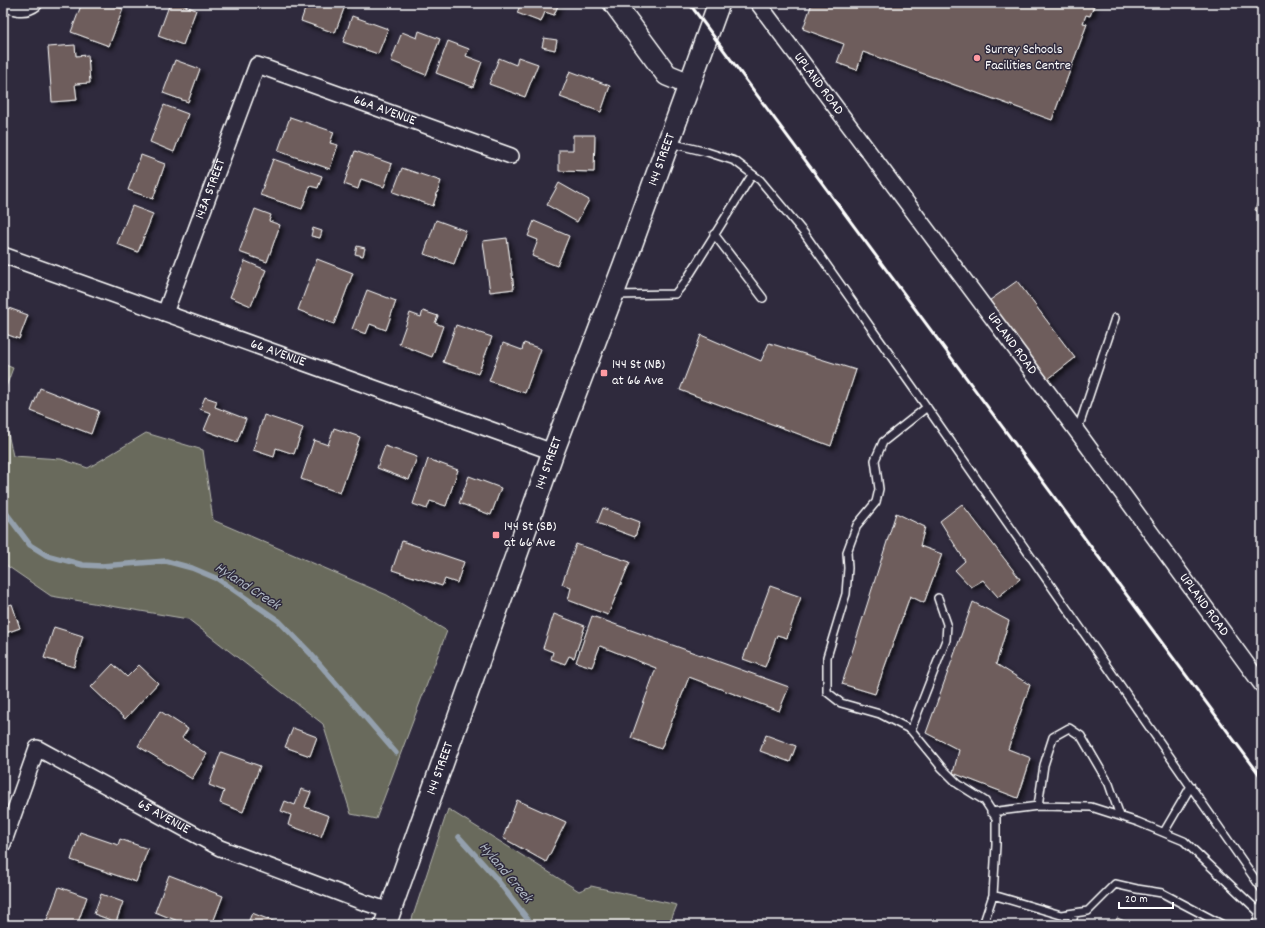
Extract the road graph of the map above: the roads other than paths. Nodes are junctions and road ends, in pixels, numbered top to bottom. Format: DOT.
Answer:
graph roads {
  1 [pos="3,3"];
  2 [pos="34,3"];
  3 [pos="614,3"];
  4 [pos="720,4"];
  5 [pos="756,4"];
  6 [pos="257,65"];
  7 [pos="689,84"];
  8 [pos="668,143"];
  9 [pos="512,156"];
  10 [pos="752,175"];
  11 [pos="714,234"];
  12 [pos="3,255"];
  13 [pos="613,295"];
  14 [pos="763,298"];
  15 [pos="165,313"];
  16 [pos="1115,318"];
  17 [pos="927,407"];
  18 [pos="1077,432"];
  19 [pos="553,452"];
  20 [pos="938,598"];
  21 [pos="1262,685"];
  22 [pos="911,730"];
  23 [pos="1191,786"];
  24 [pos="1038,806"];
  25 [pos="991,812"];
  26 [pos="1120,816"];
  27 [pos="1164,832"];
  28 [pos="3,844"];
  29 [pos="1262,889"];
  30 [pos="994,895"];
  31 [pos="1262,903"];
  32 [pos="1260,912"];
  33 [pos="1074,913"];
  34 [pos="387,918"];
  35 [pos="983,925"];
  36 [pos="1072,925"];
  37 [pos="1223,925"];
  38 [pos="1256,925"];
  1 -- 2 [label="street"];
  3 -- 7 [label="main road"];
  4 -- 7 [label="main road, 144 STREET"];
  5 -- 18 [label="street, UPLAND ROAD"];
  6 -- 9 [label="street, 66A AVENUE"];
  6 -- 15 [label="street, 143A STREET"];
  7 -- 8 [label="main road, 144 STREET"];
  8 -- 10 [label="lane"];
  8 -- 13 [label="main road, 144 STREET"];
  10 -- 11 [label="lane"];
  10 -- 17 [label="lane"];
  11 -- 13 [label="lane"];
  11 -- 14 [label="lane"];
  12 -- 15 [label="street, 66 AVENUE"];
  13 -- 19 [label="main road, 144 STREET"];
  15 -- 19 [label="street, 66 AVENUE"];
  16 -- 18 [label="lane"];
  17 -- 22 [label="lane"];
  17 -- 23 [label="lane"];
  18 -- 21 [label="street, UPLAND ROAD"];
  19 -- 34 [label="main road, 144 STREET"];
  20 -- 22 [label="lane"];
  22 -- 25 [label="lane"];
  23 -- 27 [label="lane"];
  23 -- 29 [label="lane"];
  24 -- 25 [label="lane"];
  24 -- 26 [label="lane"];
  24 -- 26 [label="lane"];
  25 -- 30 [label="lane"];
  26 -- 27 [label="lane"];
  27 -- 32 [label="lane"];
  28 -- 34 [label="street, 65 AVENUE"];
  30 -- 33 [label="lane"];
  30 -- 35 [label="lane"];
  31 -- 32 [label="lane"];
  32 -- 38 [label="lane"];
  33 -- 36 [label="lane"];
  33 -- 37 [label="lane"];
}
